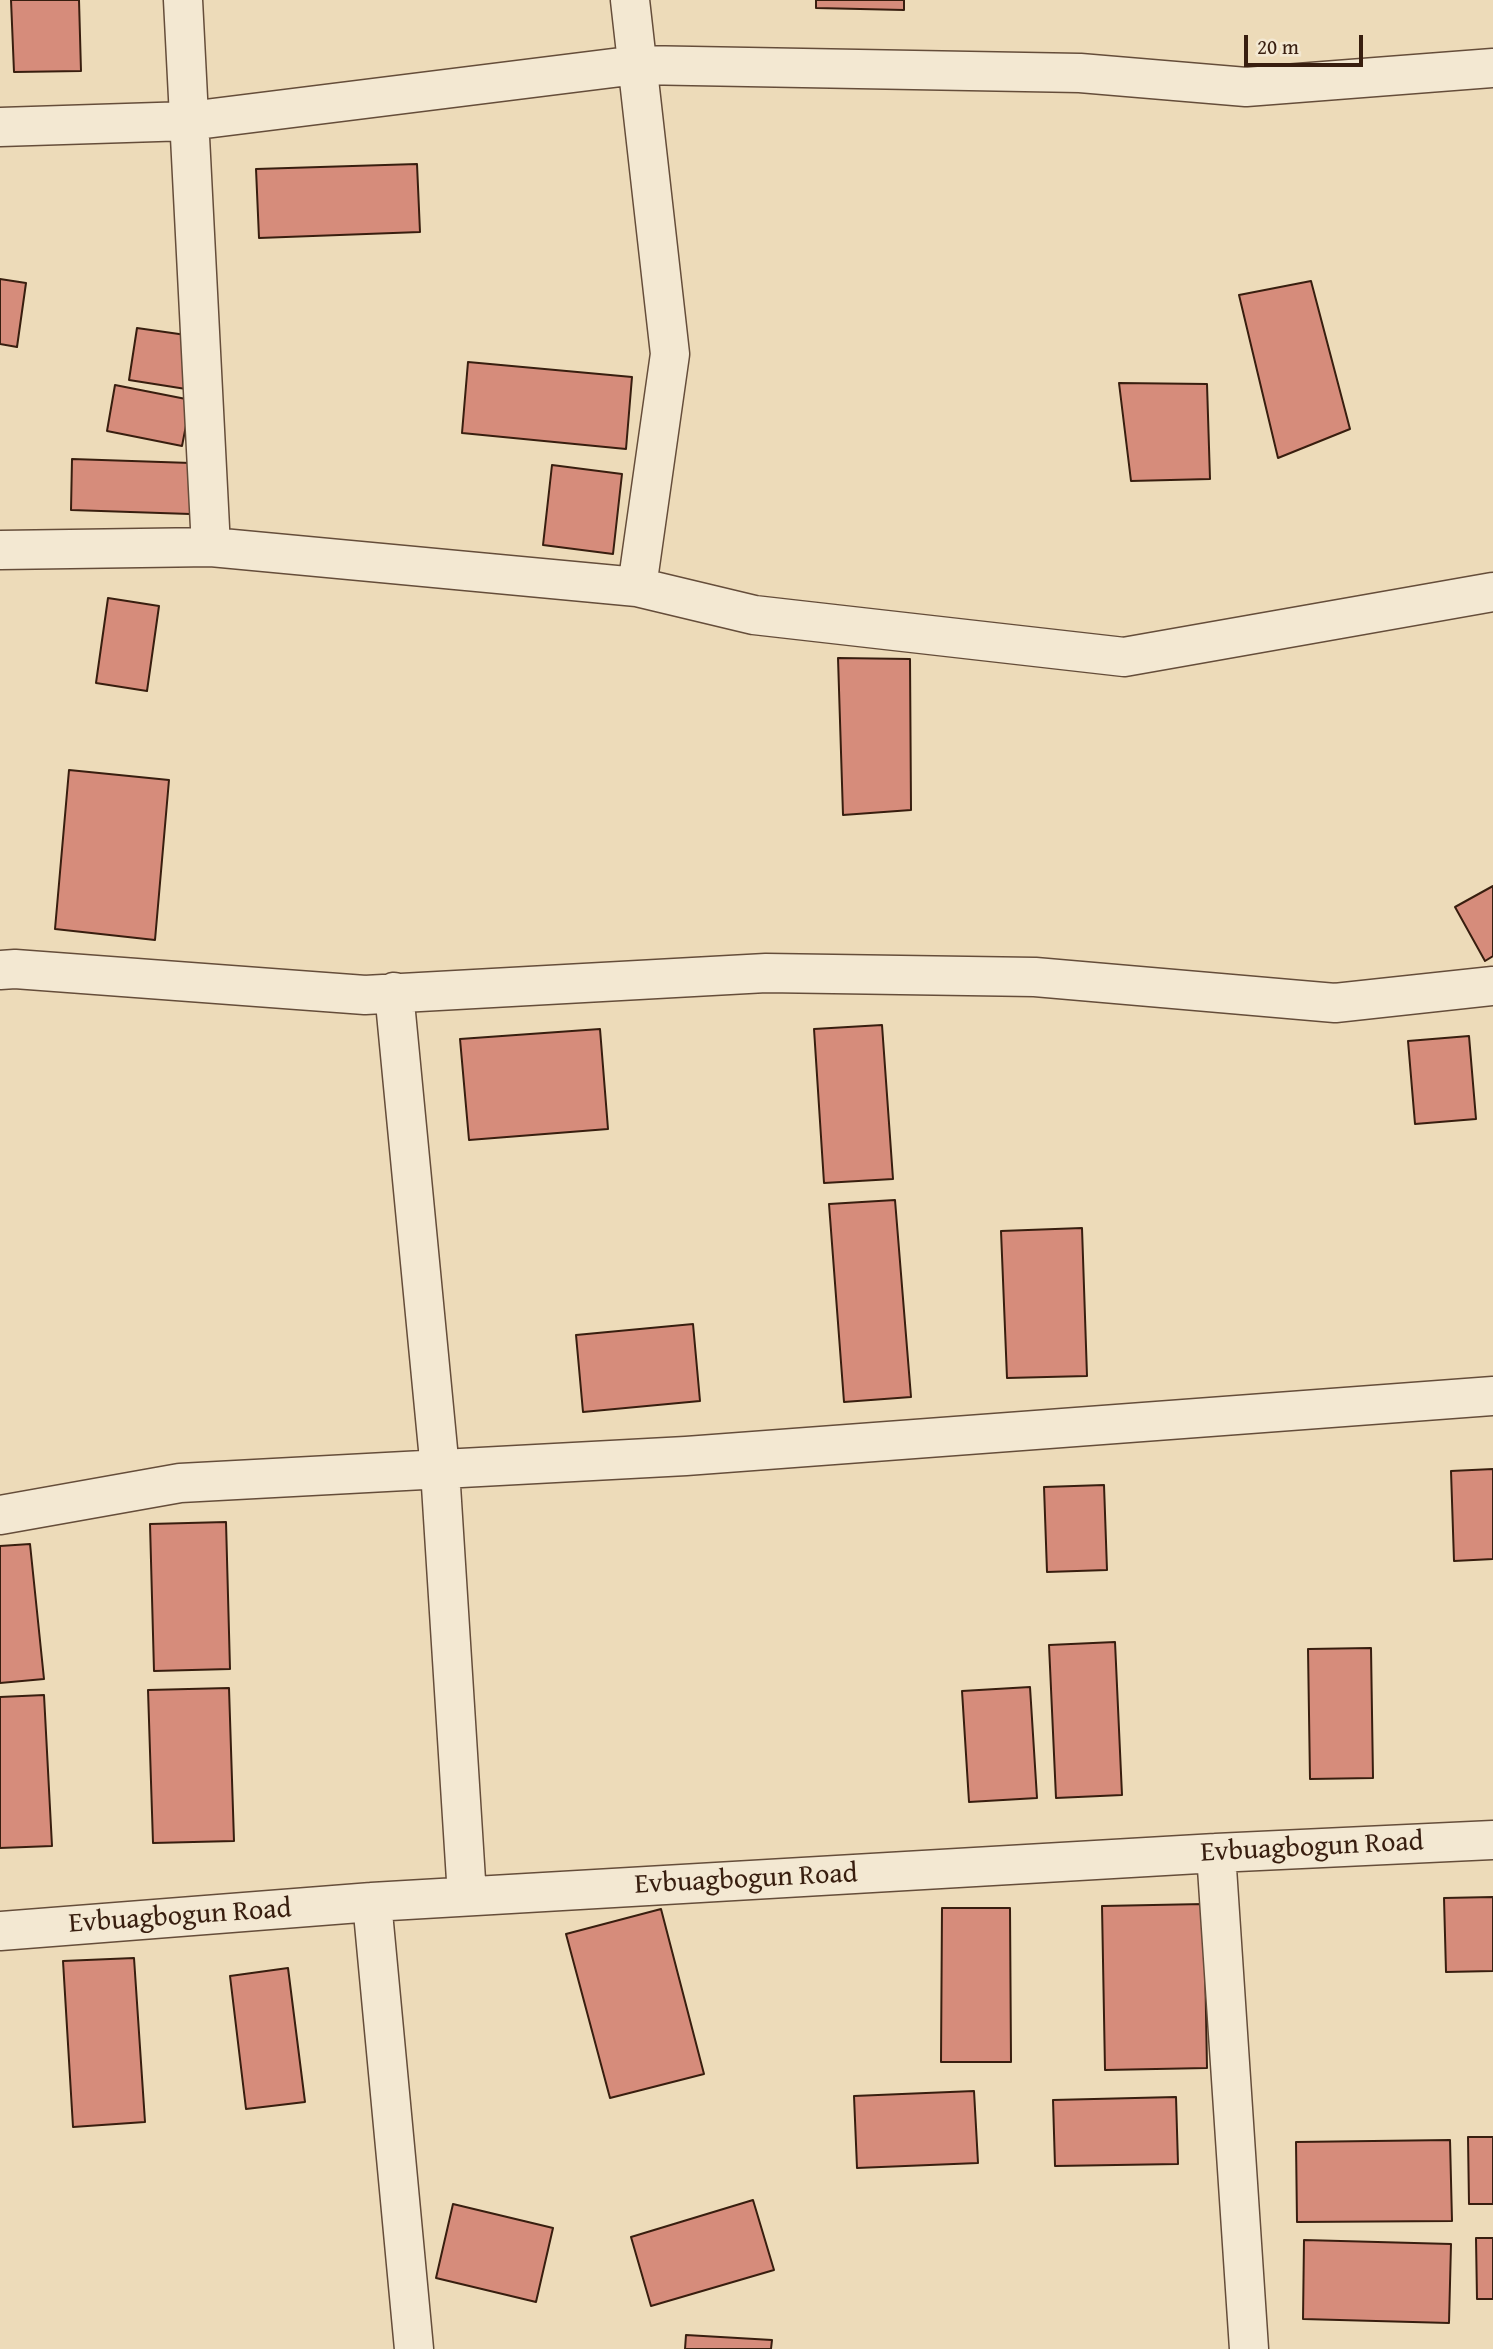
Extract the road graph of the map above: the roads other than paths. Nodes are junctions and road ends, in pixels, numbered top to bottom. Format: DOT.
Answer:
graph roads {
  1 [pos="183,0"];
  2 [pos="630,0"];
  3 [pos="637,65"];
  4 [pos="1493,68"];
  5 [pos="189,121"];
  6 [pos="0,127"];
  7 [pos="211,547"];
  8 [pos="0,550"];
  9 [pos="637,587"];
  10 [pos="1493,592"];
  11 [pos="0,970"];
  12 [pos="1493,986"];
  13 [pos="394,992"];
  14 [pos="1493,1396"];
  15 [pos="440,1469"];
  16 [pos="0,1515"];
  17 [pos="1493,1840"];
  18 [pos="1216,1853"];
  19 [pos="467,1896"];
  20 [pos="372,1902"];
  21 [pos="0,1931"];
  22 [pos="414,2349"];
  23 [pos="1249,2349"];
  1 -- 5 [label="street"];
  2 -- 3 [label="street"];
  3 -- 4 [label="street"];
  3 -- 5 [label="street"];
  3 -- 9 [label="street"];
  5 -- 6 [label="street"];
  5 -- 7 [label="street"];
  7 -- 8 [label="street"];
  7 -- 9 [label="street"];
  9 -- 10 [label="street"];
  11 -- 13 [label="street"];
  12 -- 13 [label="street"];
  13 -- 15 [label="street"];
  14 -- 15 [label="street"];
  15 -- 16 [label="street"];
  15 -- 19 [label="street"];
  17 -- 18 [label="street, Evbuagbogun Road"];
  18 -- 19 [label="street, Evbuagbogun Road"];
  18 -- 23 [label="street"];
  19 -- 20 [label="street, Evbuagbogun Road"];
  20 -- 21 [label="street, Evbuagbogun Road"];
  20 -- 22 [label="street"];
}
